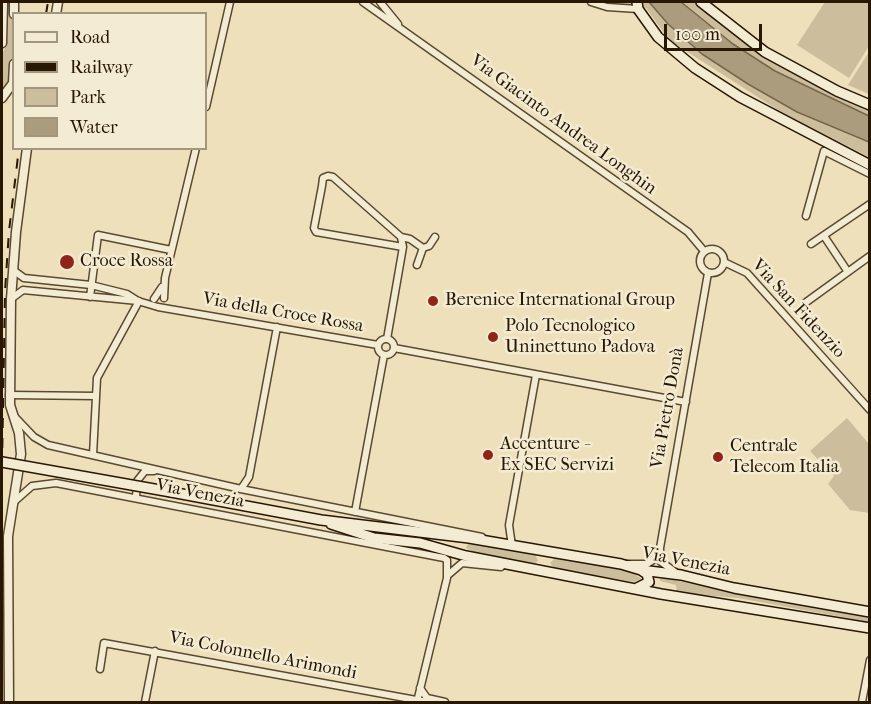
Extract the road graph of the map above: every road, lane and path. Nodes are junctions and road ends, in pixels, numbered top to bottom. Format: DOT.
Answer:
graph roads {
  1 [pos="3,2"];
  2 [pos="230,2"];
  3 [pos="363,2"];
  4 [pos="380,2"];
  5 [pos="591,2"];
  6 [pos="700,2"];
  7 [pos="637,5"];
  8 [pos="400,26"];
  9 [pos="2,43"];
  10 [pos="12,84"];
  11 [pos="2,98"];
  12 [pos="207,103"];
  13 [pos="870,105"];
  14 [pos="27,150"];
  15 [pos="196,150"];
  16 [pos="870,165"];
  17 [pos="870,174"];
  18 [pos="870,204"];
  19 [pos="806,216"];
  20 [pos="824,236"];
  21 [pos="401,237"];
  22 [pos="435,237"];
  23 [pos="811,244"];
  24 [pos="403,248"];
  25 [pos="423,248"];
  26 [pos="171,250"];
  27 [pos="704,251"];
  28 [pos="870,256"];
  29 [pos="724,262"];
  30 [pos="417,265"];
  31 [pos="13,269"];
  32 [pos="848,272"];
  33 [pos="708,273"];
  34 [pos="91,285"];
  35 [pos="90,297"];
  36 [pos="11,299"];
  37 [pos="140,301"];
  38 [pos="160,301"];
  39 [pos="805,303"];
  40 [pos="277,327"];
  41 [pos="387,339"];
  42 [pos="378,345"];
  43 [pos="394,348"];
  44 [pos="384,355"];
  45 [pos="536,375"];
  46 [pos="9,395"];
  47 [pos="96,396"];
  48 [pos="686,402"];
  49 [pos="870,410"];
  50 [pos="15,417"];
  51 [pos="93,455"];
  52 [pos="2,462"];
  53 [pos="157,471"];
  54 [pos="242,489"];
  55 [pos="136,498"];
  56 [pos="11,507"];
  57 [pos="355,512"];
  58 [pos="321,520"];
  59 [pos="362,535"];
  60 [pos="328,536"];
  61 [pos="464,537"];
  62 [pos="496,543"];
  63 [pos="512,546"];
  64 [pos="660,548"];
  65 [pos="461,555"];
  66 [pos="447,556"];
  67 [pos="621,564"];
  68 [pos="520,567"];
  69 [pos="640,570"];
  70 [pos="681,575"];
  71 [pos="448,577"];
  72 [pos="637,588"];
  73 [pos="870,612"];
  74 [pos="870,628"];
  75 [pos="155,651"];
  76 [pos="870,660"];
  77 [pos="100,669"];
  78 [pos="420,688"];
  79 [pos="9,702"];
  80 [pos="145,702"];
  81 [pos="417,702"];
  82 [pos="426,702"];
  83 [pos="446,702"];
  84 [pos="862,702"];
  1 -- 9 [label="street"];
  2 -- 12 [label="street"];
  3 -- 8 [label="street, Via Giacinto Andrea Longhin"];
  4 -- 8 [label="street, Via Giacinto Andrea Longhin"];
  5 -- 7 [label="street"];
  6 -- 13 [label="main road"];
  7 -- 16 [label="main road"];
  8 -- 27 [label="street, Via Giacinto Andrea Longhin"];
  10 -- 11 [label="street"];
  14 -- 31 [label="street"];
  15 -- 26 [label="street"];
  17 -- 19 [label="street"];
  18 -- 20 [label="street"];
  20 -- 23 [label="street"];
  20 -- 32 [label="street"];
  21 -- 24 [label="street"];
  21 -- 24 [label="street"];
  21 -- 25 [label="street"];
  22 -- 25 [label="street"];
  24 -- 41 [label="street"];
  25 -- 30 [label="street"];
  26 -- 34 [label="street"];
  26 -- 38 [label="street"];
  27 -- 29 [label="street, Via San Fidenzio"];
  27 -- 33 [label="street"];
  28 -- 32 [label="street"];
  29 -- 33 [label="street, Via San Fidenzio"];
  29 -- 49 [label="street, Via San Fidenzio"];
  31 -- 34 [label="street, Via della Croce Rossa"];
  31 -- 36 [label="street"];
  32 -- 39 [label="street"];
  33 -- 48 [label="street, Via Pietro Donà"];
  34 -- 35 [label="street"];
  34 -- 37 [label="street, Via della Croce Rossa"];
  35 -- 36 [label="street, Via della Croce Rossa"];
  35 -- 37 [label="street, Via della Croce Rossa"];
  36 -- 46 [label="street"];
  37 -- 38 [label="street, Via della Croce Rossa"];
  37 -- 47 [label="street"];
  38 -- 40 [label="street, Via della Croce Rossa"];
  40 -- 42 [label="street, Via della Croce Rossa"];
  40 -- 54 [label="street"];
  41 -- 42 [label="street, Via della Croce Rossa"];
  41 -- 43 [label="street, Via della Croce Rossa"];
  42 -- 44 [label="street, Via della Croce Rossa"];
  43 -- 44 [label="street"];
  43 -- 45 [label="street"];
  44 -- 57 [label="street"];
  45 -- 48 [label="street"];
  45 -- 63 [label="street"];
  46 -- 47 [label="street"];
  46 -- 50 [label="street"];
  47 -- 51 [label="street"];
  48 -- 64 [label="street, Via Pietro Donà"];
  50 -- 51 [label="street, Via Venezia"];
  50 -- 56 [label="street"];
  51 -- 53 [label="street, Via Venezia"];
  52 -- 58 [label="main road, Via Venezia, bridge"];
  53 -- 54 [label="street, Via Venezia"];
  53 -- 55 [label="street, Via Venezia"];
  54 -- 57 [label="street, Via Venezia"];
  55 -- 56 [label="street, Via Venezia"];
  55 -- 60 [label="street, Via Venezia"];
  56 -- 79 [label="street"];
  57 -- 62 [label="street, Via Venezia"];
  58 -- 59 [label="main road, Via Venezia"];
  58 -- 61 [label="main road, Via Venezia"];
  59 -- 60 [label="street, Via Venezia"];
  59 -- 66 [label="main road, Via Venezia"];
  60 -- 66 [label="street, Via Venezia"];
  61 -- 62 [label="main road, Via Venezia"];
  61 -- 65 [label="main road"];
  62 -- 63 [label="main road, Via Venezia"];
  63 -- 67 [label="main road, Via Venezia"];
  64 -- 67 [label="street"];
  64 -- 70 [label="street"];
  65 -- 66 [label="main road, Via Venezia"];
  65 -- 68 [label="main road, Via Venezia"];
  66 -- 71 [label="street"];
  67 -- 69 [label="main road, Via Venezia"];
  68 -- 71 [label="street, Via Venezia"];
  68 -- 72 [label="main road, Via Venezia"];
  69 -- 70 [label="main road, Via Venezia"];
  69 -- 72 [label="main road"];
  70 -- 73 [label="main road, Via Venezia"];
  71 -- 78 [label="street"];
  72 -- 74 [label="main road, Via Venezia"];
  75 -- 77 [label="street, Via Colonnello Arimondi"];
  75 -- 80 [label="street"];
  75 -- 81 [label="street, Via Colonnello Arimondi"];
  76 -- 84 [label="street"];
  78 -- 81 [label="street"];
  78 -- 83 [label="street"];
  81 -- 82 [label="street, Via Colonnello Arimondi"];
}
